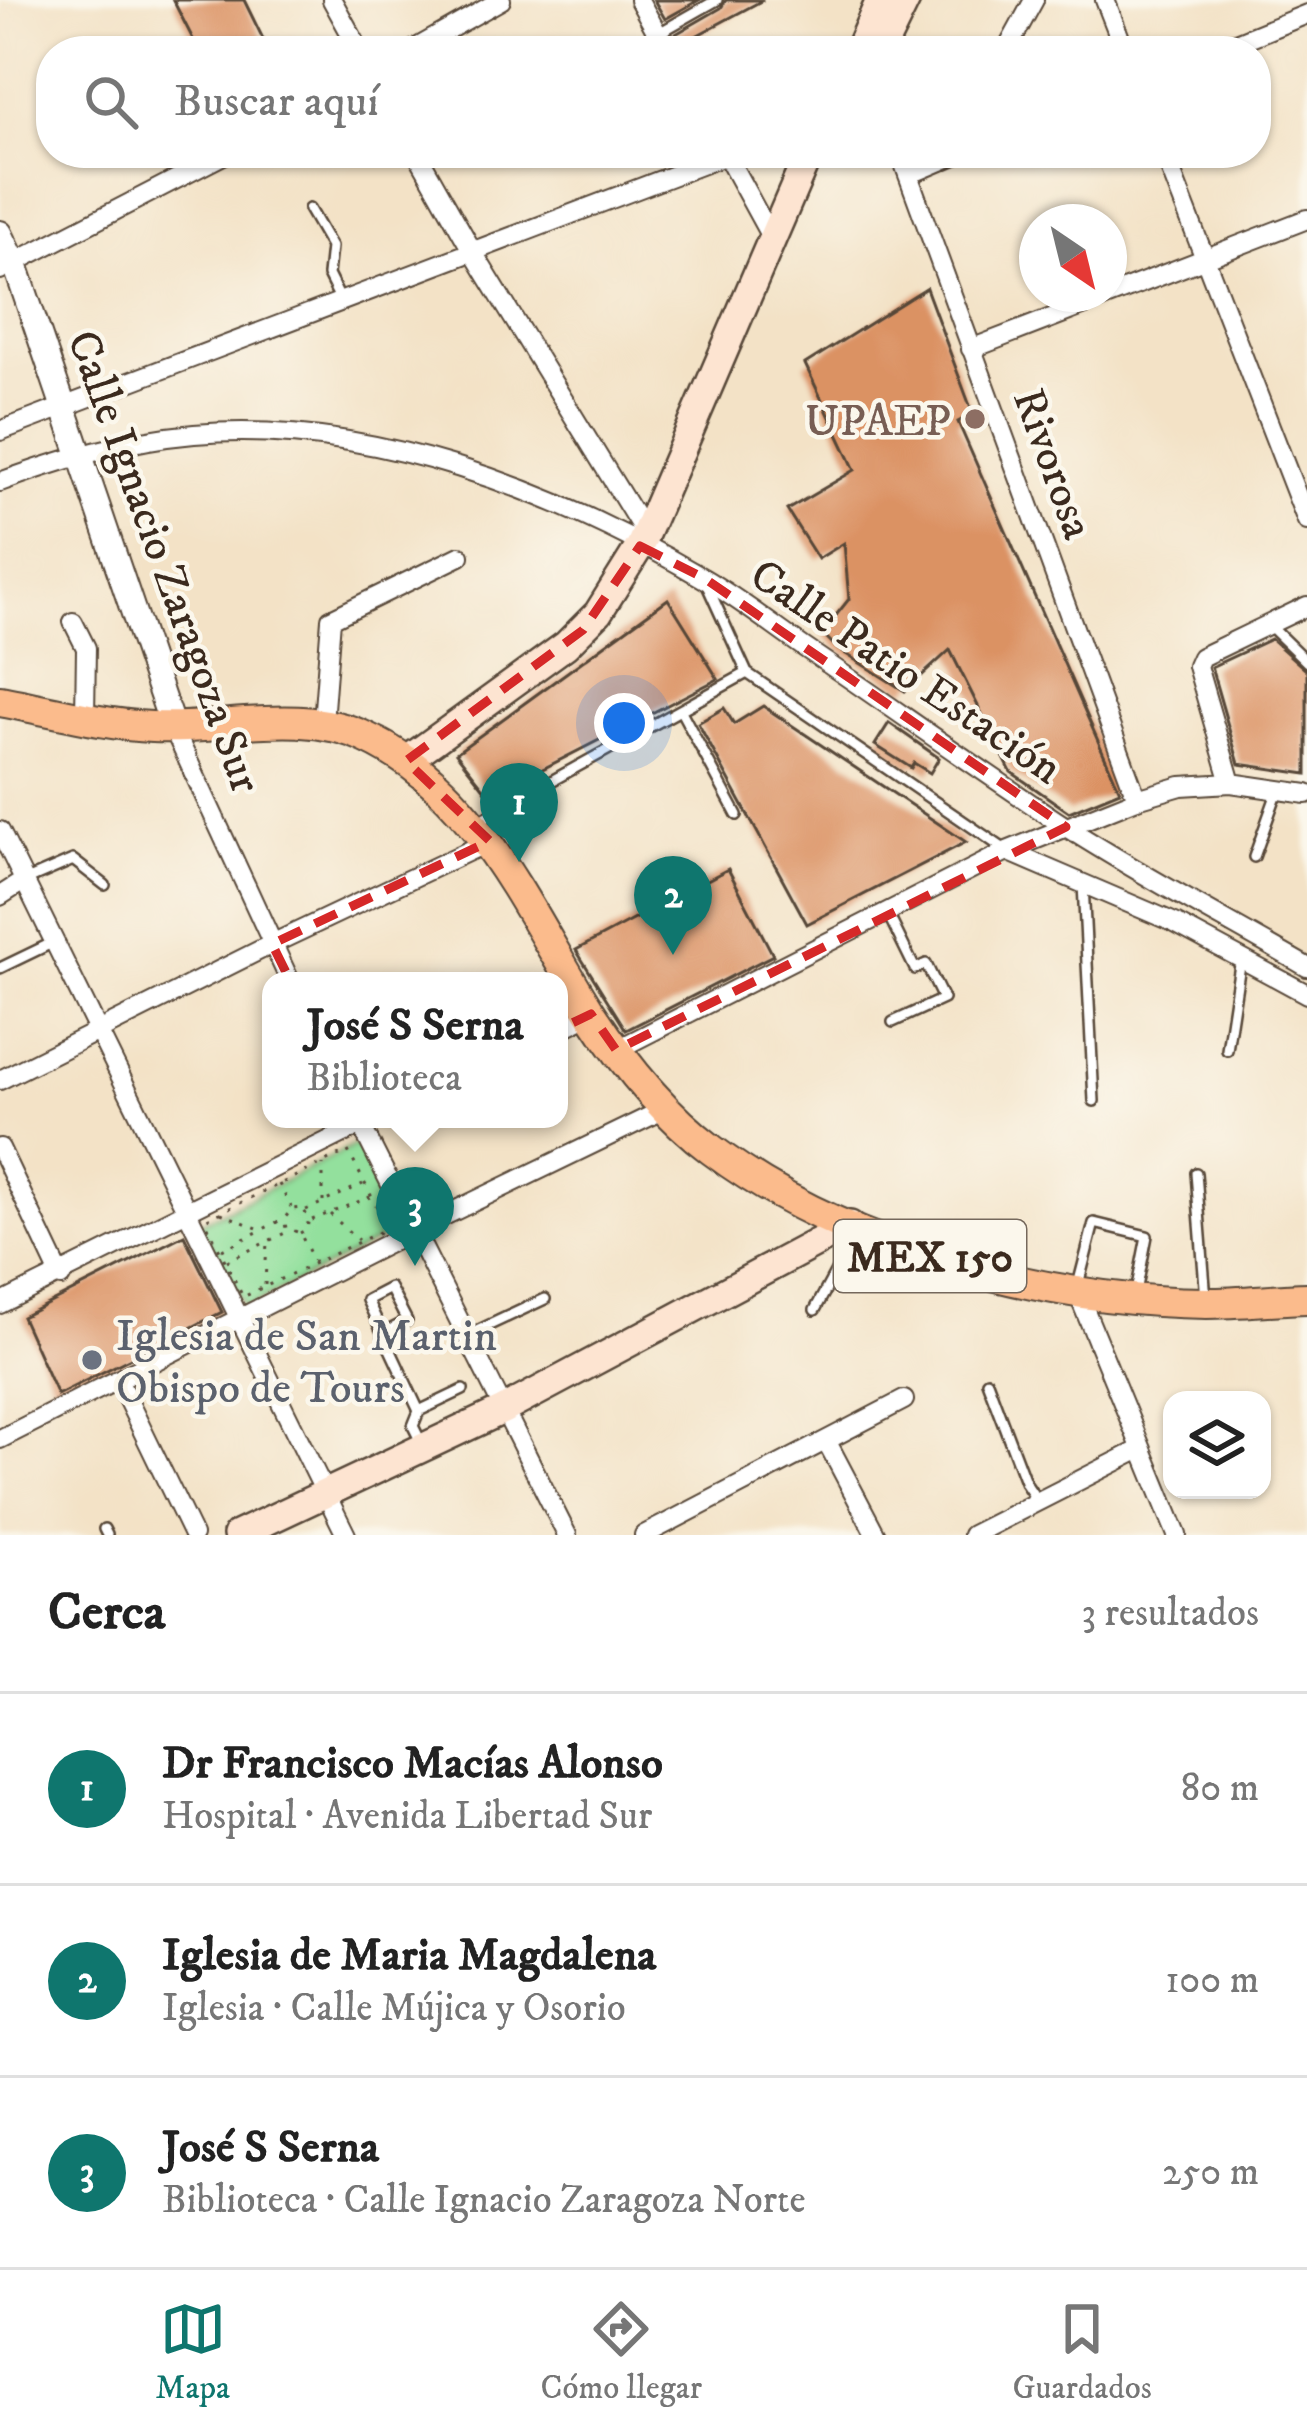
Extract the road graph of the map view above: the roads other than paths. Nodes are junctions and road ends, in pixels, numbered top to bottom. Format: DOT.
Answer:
graph roads {
  1 [pos="332,0"];
  2 [pos="501,0"];
  3 [pos="639,0"];
  4 [pos="717,0"];
  5 [pos="906,0"];
  6 [pos="1034,0"];
  7 [pos="1105,0"];
  8 [pos="874,2"];
  9 [pos="478,6"];
  10 [pos="1307,14"];
  11 [pos="352,36"];
  12 [pos="433,36"];
  13 [pos="659,36"];
  14 [pos="672,36"];
  15 [pos="863,36"];
  16 [pos="888,36"];
  17 [pos="1014,36"];
  18 [pos="1119,36"];
  19 [pos="1253,36"];
  20 [pos="198,168"];
  21 [pos="425,168"];
  22 [pos="691,168"];
  23 [pos="734,168"];
  24 [pos="802,168"];
  25 [pos="905,168"];
  26 [pos="925,168"];
  27 [pos="1170,168"];
  28 [pos="908,176"];
  29 [pos="309,209"];
  30 [pos="1307,219"];
  31 [pos="0,233"];
  32 [pos="771,237"];
  33 [pos="473,254"];
  34 [pos="1204,258"];
  35 [pos="7,267"];
  36 [pos="342,303"];
  37 [pos="971,350"];
  38 [pos="64,406"];
  39 [pos="0,430"];
  40 [pos="80,453"];
  41 [pos="0,482"];
  42 [pos="1307,521"];
  43 [pos="643,539"];
  44 [pos="460,556"];
  45 [pos="704,578"];
  46 [pos="1307,606"];
  47 [pos="73,622"];
  48 [pos="1268,623"];
  49 [pos="1307,662"];
  50 [pos="747,673"];
  51 [pos="0,701"];
  52 [pos="681,711"];
  53 [pos="85,716"];
  54 [pos="323,722"];
  55 [pos="173,728"];
  56 [pos="406,760"];
  57 [pos="1231,782"];
  58 [pos="1278,790"];
  59 [pos="1307,794"];
  60 [pos="1137,799"];
  61 [pos="736,815"];
  62 [pos="1066,827"];
  63 [pos="0,832"];
  64 [pos="480,833"];
  65 [pos="1007,851"];
  66 [pos="1254,857"];
  67 [pos="25,880"];
  68 [pos="1083,884"];
  69 [pos="105,885"];
  70 [pos="0,896"];
  71 [pos="887,911"];
  72 [pos="56,941"];
  73 [pos="272,944"];
  74 [pos="1240,958"];
  75 [pos="1307,967"];
  76 [pos="0,968"];
  77 [pos="286,972"];
  78 [pos="566,972"];
  79 [pos="568,975"];
  80 [pos="1307,994"];
  81 [pos="592,1014"];
  82 [pos="893,1022"];
  83 [pos="568,1026"];
  84 [pos="100,1030"];
  85 [pos="616,1050"];
  86 [pos="1228,1050"];
  87 [pos="0,1080"];
  88 [pos="1094,1101"];
  89 [pos="665,1109"];
  90 [pos="351,1128"];
  91 [pos="367,1128"];
  92 [pos="0,1148"];
  93 [pos="1196,1173"];
  94 [pos="189,1214"];
  95 [pos="854,1227"];
  96 [pos="413,1231"];
  97 [pos="61,1277"];
  98 [pos="1077,1291"];
  99 [pos="1135,1297"];
  100 [pos="1307,1298"];
  101 [pos="545,1299"];
  102 [pos="1206,1303"];
  103 [pos="0,1304"];
  104 [pos="815,1310"];
  105 [pos="240,1318"];
  106 [pos="382,1334"];
  107 [pos="466,1336"];
  108 [pos="118,1381"];
  109 [pos="987,1381"];
  110 [pos="464,1390"];
  111 [pos="904,1400"];
  112 [pos="503,1410"];
  113 [pos="419,1411"];
  114 [pos="0,1439"];
  115 [pos="827,1442"];
  116 [pos="423,1447"];
  117 [pos="1141,1449"];
  118 [pos="326,1492"];
  119 [pos="1038,1502"];
  120 [pos="194,1535"];
  121 [pos="237,1535"];
  122 [pos="346,1535"];
  123 [pos="567,1535"];
  124 [pos="644,1535"];
  125 [pos="876,1535"];
  126 [pos="972,1535"];
  127 [pos="1177,1535"];
  1 -- 11 [label="street"];
  2 -- 9 [label="street"];
  3 -- 13 [label="street"];
  4 -- 14 [label="lane"];
  5 -- 16 [label="main road"];
  6 -- 17 [label="street"];
  7 -- 18 [label="street"];
  8 -- 15 [label="main road"];
  9 -- 12 [label="street"];
  10 -- 19 [label="street"];
  20 -- 35 [label="street"];
  21 -- 33 [label="street"];
  22 -- 33 [label="street"];
  23 -- 32 [label="street"];
  24 -- 32 [label="main road"];
  25 -- 28 [label="street, Rivorosa"];
  26 -- 28 [label="street"];
  27 -- 34 [label="street"];
  28 -- 37 [label="street, Rivorosa"];
  29 -- 36 [label="lane"];
  30 -- 34 [label="street"];
  31 -- 35 [label="street, Calle Ignacio Zaragoza Sur"];
  32 -- 43 [label="main road"];
  33 -- 36 [label="street"];
  33 -- 43 [label="street"];
  34 -- 37 [label="street"];
  34 -- 42 [label="street"];
  35 -- 38 [label="street, Calle Ignacio Zaragoza Sur"];
  36 -- 38 [label="street"];
  37 -- 60 [label="street, Rivorosa"];
  38 -- 39 [label="street"];
  38 -- 40 [label="street, Calle Ignacio Zaragoza Sur"];
  40 -- 41 [label="street, Calle Patio Estación"];
  40 -- 43 [label="street, Calle Patio Estación"];
  40 -- 55 [label="street, Calle Ignacio Zaragoza Sur"];
  43 -- 45 [label="street, Calle Patio Estación"];
  43 -- 56 [label="main road"];
  44 -- 54 [label="street"];
  45 -- 50 [label="lane, Calle Patio Estación"];
  45 -- 62 [label="street, Calle Patio Estación"];
  46 -- 48 [label="street"];
  47 -- 53 [label="street"];
  48 -- 49 [label="lane"];
  48 -- 57 [label="street"];
  50 -- 52 [label="lane"];
  50 -- 65 [label="lane, Calle Patio Estación"];
  51 -- 53 [label="main road, MEX 150"];
  52 -- 61 [label="lane"];
  52 -- 64 [label="lane"];
  53 -- 55 [label="main road, MEX 150"];
  54 -- 55 [label="main road, MEX 150"];
  54 -- 56 [label="main road, MEX 150"];
  55 -- 73 [label="street, Calle Ignacio Zaragoza Sur"];
  56 -- 64 [label="main road, MEX 150"];
  57 -- 58 [label="street"];
  57 -- 60 [label="street"];
  58 -- 59 [label="street"];
  58 -- 66 [label="lane"];
  60 -- 62 [label="street"];
  62 -- 65 [label="street"];
  62 -- 75 [label="street, Calle Patio Estación"];
  63 -- 67 [label="street"];
  64 -- 73 [label="street"];
  64 -- 78 [label="main road, MEX 150"];
  65 -- 68 [label="street"];
  65 -- 71 [label="street"];
  67 -- 69 [label="lane"];
  67 -- 70 [label="street"];
  67 -- 72 [label="street"];
  68 -- 74 [label="street"];
  68 -- 88 [label="lane"];
  71 -- 82 [label="lane"];
  71 -- 85 [label="street"];
  72 -- 76 [label="lane"];
  72 -- 84 [label="street"];
  73 -- 77 [label="street, Calle Ignacio Zaragoza Sur"];
  73 -- 84 [label="street"];
  74 -- 80 [label="street"];
  74 -- 86 [label="lane"];
  79 -- 81 [label="main road, MEX 150"];
  81 -- 83 [label="street"];
  81 -- 85 [label="main road, MEX 150"];
  84 -- 87 [label="street"];
  84 -- 94 [label="street"];
  85 -- 89 [label="main road, MEX 150"];
  89 -- 95 [label="main road, MEX 150"];
  89 -- 96 [label="street"];
  90 -- 94 [label="street"];
  91 -- 96 [label="street"];
  92 -- 97 [label="street"];
  93 -- 102 [label="lane"];
  94 -- 97 [label="street"];
  94 -- 105 [label="street"];
  95 -- 98 [label="main road, MEX 150"];
  95 -- 104 [label="lane"];
  95 -- 112 [label="main road"];
  96 -- 105 [label="street"];
  96 -- 107 [label="street"];
  97 -- 103 [label="street"];
  98 -- 99 [label="main road, MEX 150"];
  98 -- 99 [label="lane"];
  98 -- 117 [label="street"];
  99 -- 102 [label="main road, MEX 150"];
  100 -- 102 [label="main road, MEX 150"];
  101 -- 107 [label="lane"];
  105 -- 108 [label="street"];
  105 -- 118 [label="street"];
  106 -- 106 [label="lane"];
  106 -- 113 [label="lane"];
  107 -- 112 [label="street"];
  108 -- 114 [label="street"];
  108 -- 120 [label="street"];
  109 -- 119 [label="lane"];
  110 -- 113 [label="lane"];
  111 -- 115 [label="street"];
  112 -- 116 [label="main road"];
  112 -- 123 [label="street"];
  113 -- 116 [label="lane"];
  115 -- 124 [label="street"];
  115 -- 125 [label="street"];
  116 -- 118 [label="main road"];
  117 -- 119 [label="street"];
  117 -- 127 [label="street"];
  118 -- 121 [label="main road"];
  118 -- 122 [label="street"];
  119 -- 126 [label="street"];
}
